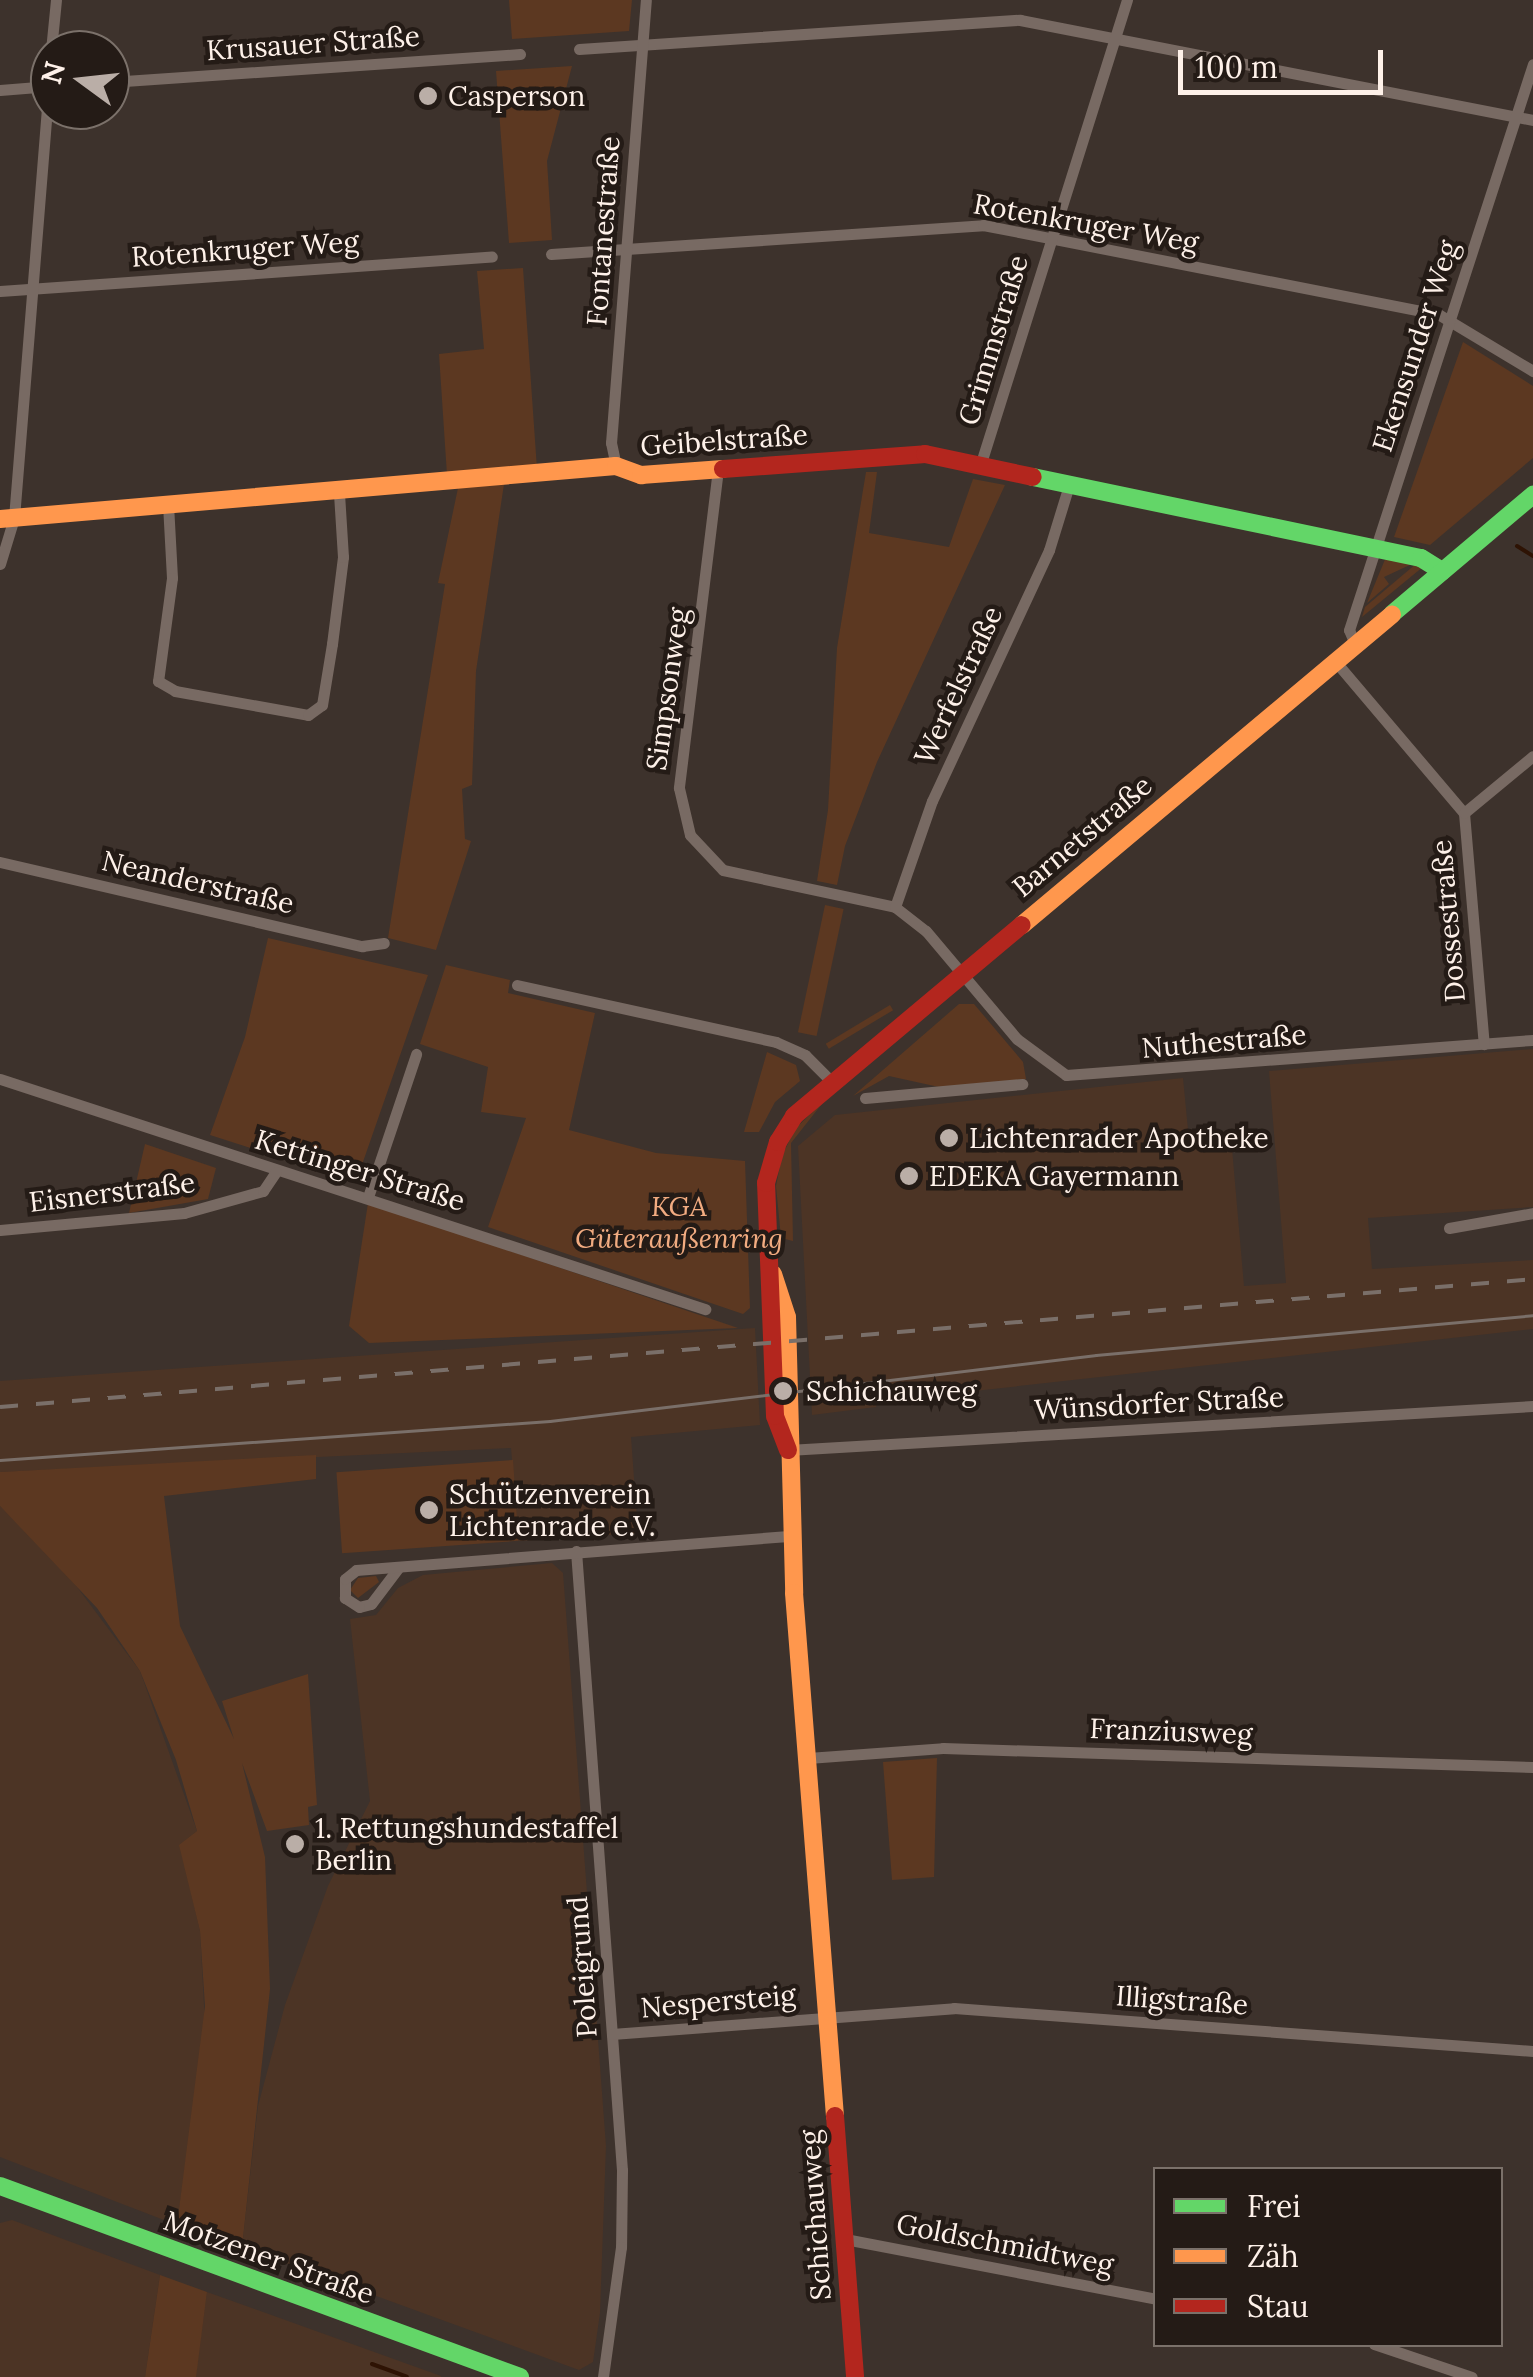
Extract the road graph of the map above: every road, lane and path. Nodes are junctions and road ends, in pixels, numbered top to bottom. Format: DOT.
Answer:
graph roads {
  1 [pos="56,0"];
  2 [pos="646,0"];
  3 [pos="1127,0"];
  4 [pos="54,30"];
  5 [pos="1114,38"];
  6 [pos="642,46"];
  7 [pos="579,50"];
  8 [pos="520,54"];
  9 [pos="1533,64"];
  10 [pos="130,81"];
  11 [pos="30,88"];
  12 [pos="0,90"];
  13 [pos="1516,117"];
  14 [pos="1533,120"];
  15 [pos="45,130"];
  16 [pos="1051,239"];
  17 [pos="627,248"];
  18 [pos="550,254"];
  19 [pos="492,258"];
  20 [pos="32,288"];
  21 [pos="0,291"];
  22 [pos="1450,318"];
  23 [pos="1533,371"];
  24 [pos="616,466"];
  25 [pos="980,466"];
  26 [pos="718,469"];
  27 [pos="1069,485"];
  28 [pos="339,492"];
  29 [pos="1533,495"];
  30 [pos="168,504"];
  31 [pos="7,518"];
  32 [pos="1376,548"];
  33 [pos="0,564"];
  34 [pos="1442,571"];
  35 [pos="1355,644"];
  36 [pos="1335,661"];
  37 [pos="1533,756"];
  38 [pos="1464,814"];
  39 [pos="0,862"];
  40 [pos="895,907"];
  41 [pos="384,943"];
  42 [pos="962,973"];
  43 [pos="517,985"];
  44 [pos="1533,1040"];
  45 [pos="1484,1044"];
  46 [pos="416,1054"];
  47 [pos="0,1079"];
  48 [pos="832,1082"];
  49 [pos="1022,1084"];
  50 [pos="865,1098"];
  51 [pos="276,1172"];
  52 [pos="368,1197"];
  53 [pos="1533,1213"];
  54 [pos="1449,1228"];
  55 [pos="0,1230"];
  56 [pos="705,1309"];
  57 [pos="1533,1406"];
  58 [pos="788,1450"];
  59 [pos="792,1536"];
  60 [pos="576,1552"];
  61 [pos="399,1568"];
  62 [pos="808,1758"];
  63 [pos="1533,1768"];
  64 [pos="828,2017"];
  65 [pos="612,2034"];
  66 [pos="1533,2051"];
  67 [pos="0,2186"];
  68 [pos="844,2239"];
  69 [pos="1153,2298"];
  70 [pos="1383,2347"];
  71 [pos="520,2377"];
  72 [pos="602,2377"];
  73 [pos="855,2377"];
  74 [pos="1472,2377"];
  1 -- 4 [label="street"];
  2 -- 6 [label="street, Fontanestraße"];
  3 -- 5 [label="street, Grimmstraße"];
  5 -- 6 [label="street"];
  5 -- 13 [label="street"];
  5 -- 16 [label="street, Grimmstraße"];
  6 -- 7 [label="street"];
  6 -- 17 [label="street, Fontanestraße"];
  8 -- 10 [label="street, Krusauer Straße"];
  9 -- 13 [label="street, Ekensunder Weg"];
  11 -- 12 [label="street"];
  13 -- 14 [label="street"];
  13 -- 22 [label="street, Ekensunder Weg"];
  15 -- 20 [label="street"];
  16 -- 17 [label="street, Rotenkruger Weg"];
  16 -- 22 [label="street, Rotenkruger Weg"];
  16 -- 25 [label="street, Grimmstraße"];
  17 -- 18 [label="street, Rotenkruger Weg"];
  17 -- 24 [label="street, Fontanestraße"];
  19 -- 20 [label="street, Rotenkruger Weg"];
  20 -- 21 [label="street, Rotenkruger Weg"];
  20 -- 31 [label="street"];
  22 -- 23 [label="street, Rotenkruger Weg"];
  22 -- 32 [label="street, Ekensunder Weg"];
  24 -- 26 [label="street, Geibelstraße"];
  24 -- 28 [label="street, Geibelstraße"];
  25 -- 26 [label="street, Geibelstraße"];
  25 -- 27 [label="street, Geibelstraße"];
  26 -- 40 [label="street, Simpsonweg"];
  27 -- 32 [label="street, Geibelstraße"];
  27 -- 40 [label="street, Werfelstraße"];
  28 -- 30 [label="street, Geibelstraße"];
  28 -- 30 [label="street"];
  29 -- 34 [label="street, Barnetstraße"];
  30 -- 31 [label="street, Geibelstraße"];
  31 -- 33 [label="street"];
  32 -- 34 [label="street, Geibelstraße"];
  32 -- 35 [label="street, Ekensunder Weg"];
  34 -- 35 [label="street, Barnetstraße"];
  35 -- 36 [label="street, Barnetstraße"];
  36 -- 38 [label="street, Dossestraße"];
  36 -- 42 [label="street, Barnetstraße"];
  37 -- 38 [label="street"];
  38 -- 45 [label="street, Dossestraße"];
  39 -- 41 [label="street, Neanderstraße"];
  40 -- 42 [label="street"];
  42 -- 45 [label="street, Nuthestraße"];
  42 -- 48 [label="street, Barnetstraße"];
  43 -- 48 [label="street"];
  44 -- 45 [label="street, Nuthestraße"];
  46 -- 52 [label="street"];
  47 -- 51 [label="street, Kettinger Straße"];
  48 -- 58 [label="street, Barnetstraße"];
  49 -- 50 [label="street"];
  51 -- 52 [label="street, Kettinger Straße"];
  51 -- 55 [label="street, Eisnerstraße"];
  52 -- 56 [label="street, Kettinger Straße"];
  53 -- 54 [label="street"];
  57 -- 58 [label="street, Wünsdorfer Straße"];
  58 -- 59 [label="street, Schichauweg"];
  59 -- 60 [label="street"];
  59 -- 62 [label="street, Schichauweg"];
  60 -- 61 [label="street"];
  60 -- 65 [label="street, Poleigrund"];
  61 -- 61 [label="street"];
  62 -- 63 [label="street, Franziusweg"];
  62 -- 64 [label="street, Schichauweg"];
  64 -- 65 [label="street, Nespersteig"];
  64 -- 66 [label="street, Illigstraße"];
  64 -- 68 [label="street, Schichauweg"];
  65 -- 72 [label="street, Poleigrund"];
  67 -- 71 [label="street, Motzener Straße"];
  68 -- 69 [label="street, Goldschmidtweg"];
  68 -- 73 [label="street, Schichauweg"];
  70 -- 74 [label="street"];
}
